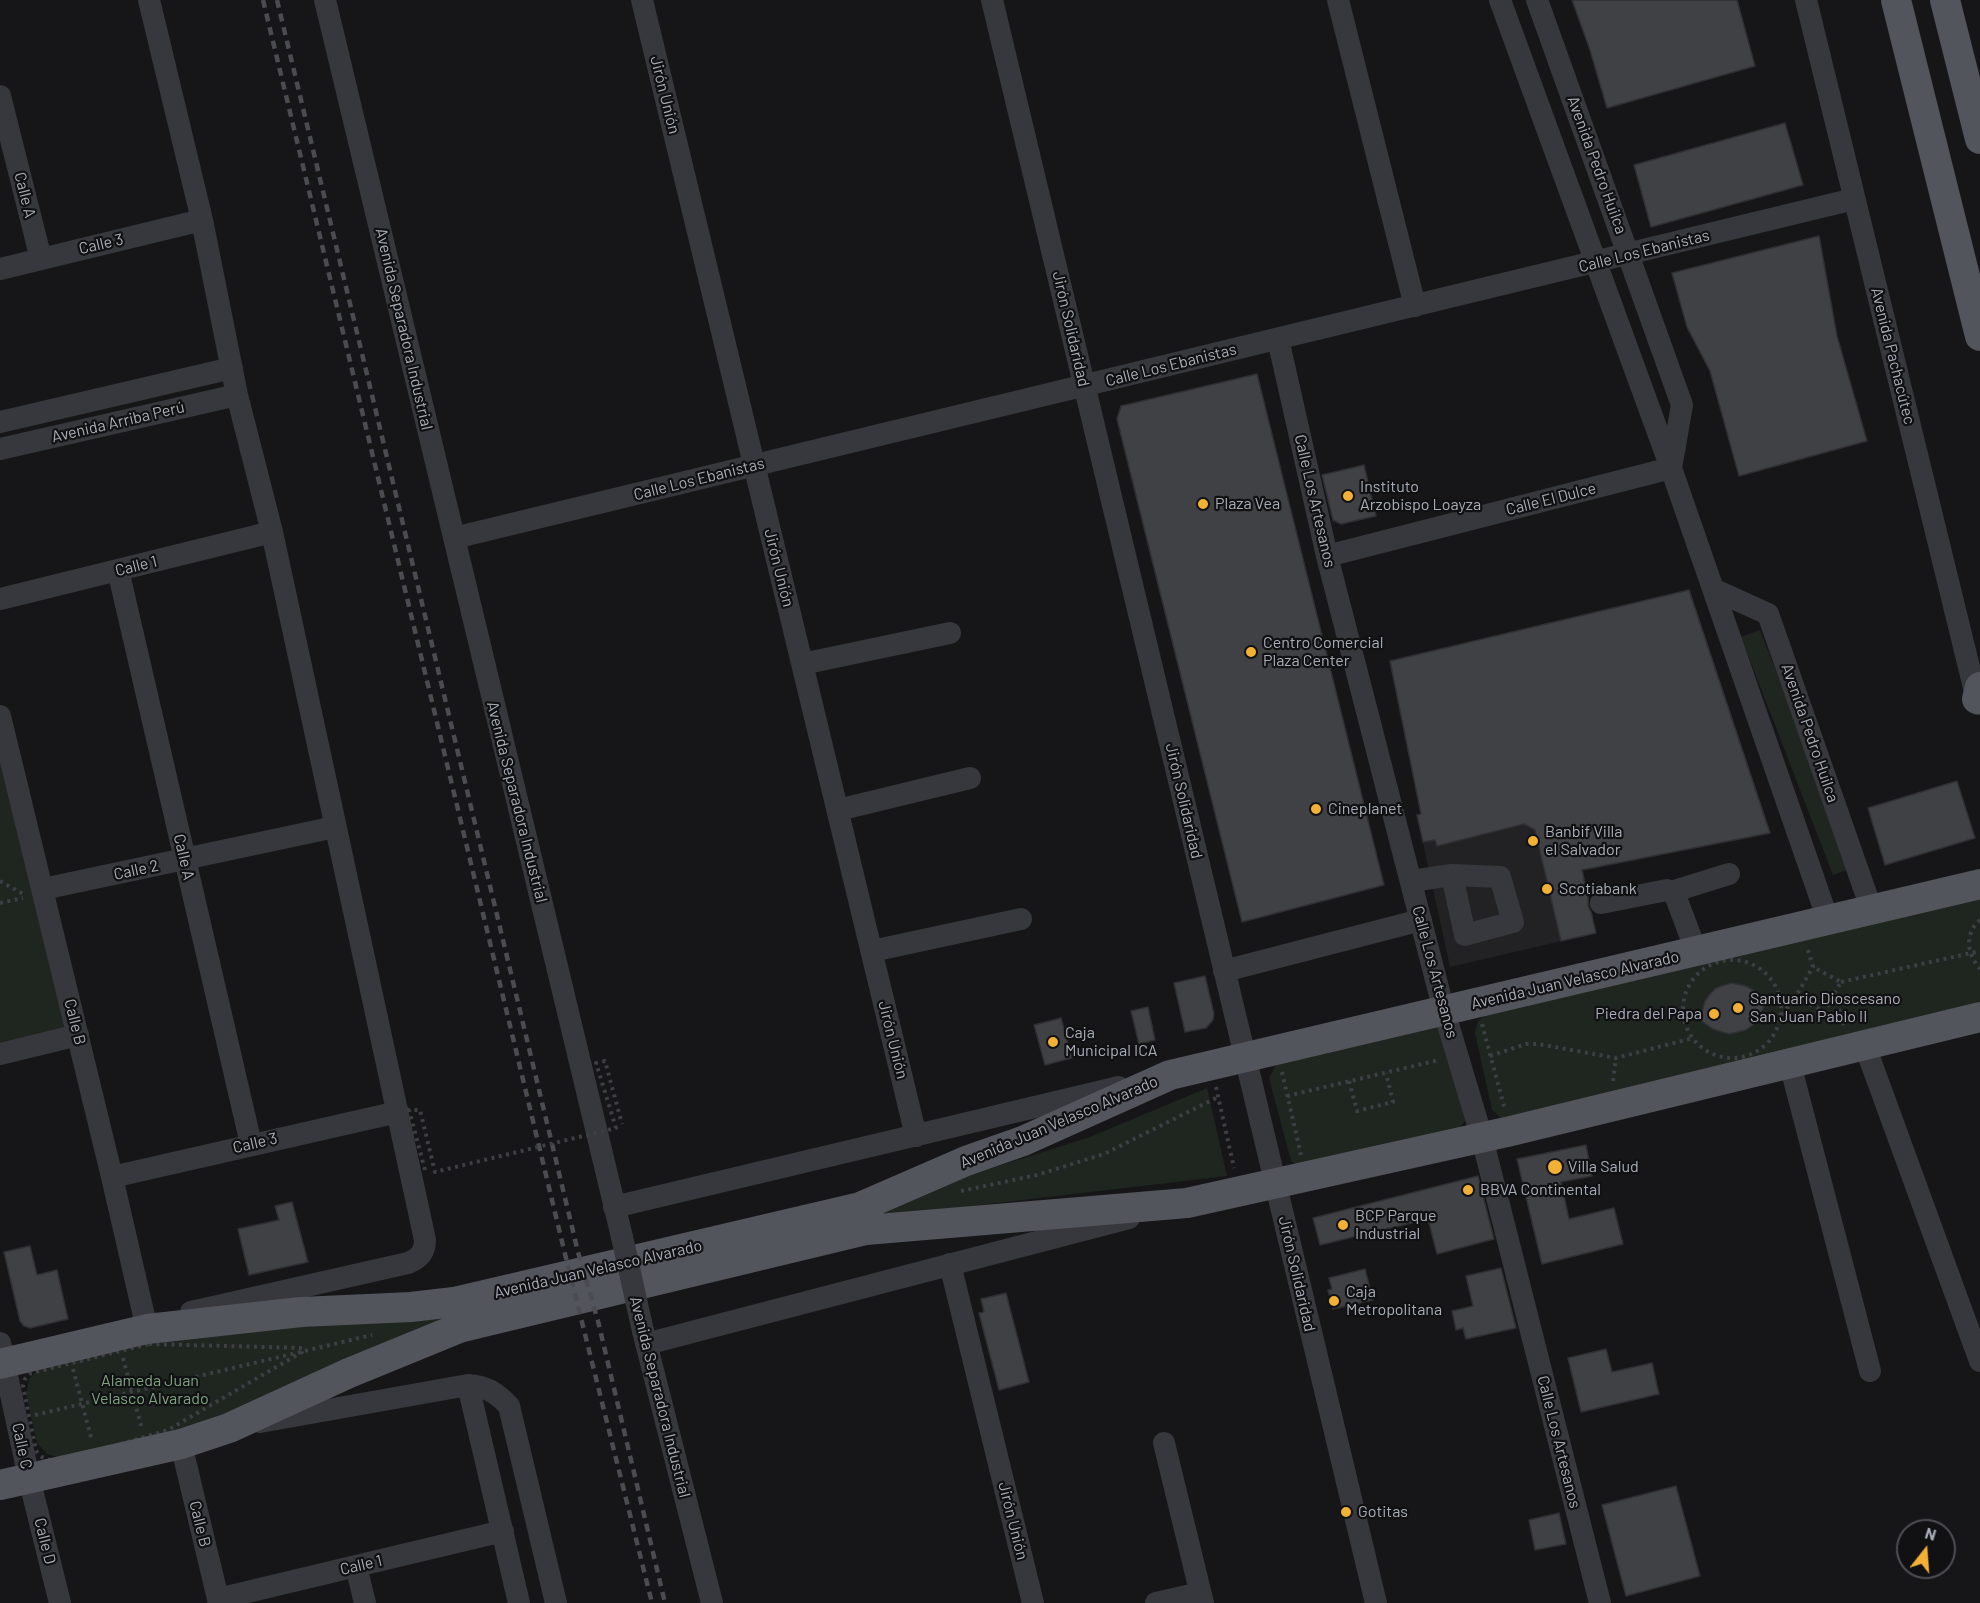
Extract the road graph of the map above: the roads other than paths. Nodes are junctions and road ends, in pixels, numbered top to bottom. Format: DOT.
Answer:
graph roads {
  1 [pos="149,0"];
  2 [pos="325,0"];
  3 [pos="642,0"];
  4 [pos="992,0"];
  5 [pos="1338,0"];
  6 [pos="1500,0"];
  7 [pos="1537,0"];
  8 [pos="1806,0"];
  9 [pos="1896,0"];
  10 [pos="1945,0"];
  11 [pos="0,96"];
  12 [pos="1980,139"];
  13 [pos="1854,199"];
  14 [pos="202,220"];
  15 [pos="1629,254"];
  16 [pos="41,259"];
  17 [pos="1595,262"];
  18 [pos="0,269"];
  19 [pos="1415,306"];
  20 [pos="1980,336"];
  21 [pos="1278,339"];
  22 [pos="232,368"];
  23 [pos="1084,386"];
  24 [pos="237,395"];
  25 [pos="0,422"];
  26 [pos="0,449"];
  27 [pos="755,466"];
  28 [pos="1671,468"];
  29 [pos="272,532"];
  30 [pos="454,538"];
  31 [pos="1327,556"];
  32 [pos="118,570"];
  33 [pos="1713,590"];
  34 [pos="0,599"];
  35 [pos="950,633"];
  36 [pos="802,664"];
  37 [pos="1979,699"];
  38 [pos="0,716"];
  39 [pos="4,749"];
  40 [pos="970,778"];
  41 [pos="838,810"];
  42 [pos="334,827"];
  43 [pos="185,859"];
  44 [pos="1728,874"];
  45 [pos="1452,875"];
  46 [pos="1411,881"];
  47 [pos="1980,884"];
  48 [pos="43,890"];
  49 [pos="1671,892"];
  50 [pos="1602,903"];
  51 [pos="1871,908"];
  52 [pos="1021,919"];
  53 [pos="1420,920"];
  54 [pos="1828,920"];
  55 [pos="872,951"];
  56 [pos="1696,951"];
  57 [pos="1224,971"];
  58 [pos="1444,1011"];
  59 [pos="1980,1017"];
  60 [pos="78,1035"];
  61 [pos="1859,1047"];
  62 [pos="0,1054"];
  63 [pos="1245,1058"];
  64 [pos="1790,1064"];
  65 [pos="1170,1075"];
  66 [pos="398,1112"];
  67 [pos="916,1136"];
  68 [pos="1482,1138"];
  69 [pos="251,1144"];
  70 [pos="112,1177"];
  71 [pos="1275,1184"];
  72 [pos="1187,1203"];
  73 [pos="614,1207"];
  74 [pos="950,1264"];
  75 [pos="146,1326"];
  76 [pos="645,1338"];
  77 [pos="2,1357"];
  78 [pos="1980,1361"];
  79 [pos="1870,1371"];
  80 [pos="468,1385"];
  81 [pos="229,1428"];
  82 [pos="1164,1443"];
  83 [pos="181,1444"];
  84 [pos="29,1478"];
  85 [pos="0,1485"];
  86 [pos="503,1530"];
  87 [pos="356,1566"];
  88 [pos="1202,1598"];
  89 [pos="219,1601"];
  90 [pos="60,1603"];
  91 [pos="364,1603"];
  92 [pos="519,1603"];
  93 [pos="556,1603"];
  94 [pos="712,1603"];
  95 [pos="1033,1603"];
  96 [pos="1156,1603"];
  97 [pos="1376,1603"];
  98 [pos="1600,1603"];
  1 -- 14 [label="street"];
  2 -- 30 [label="street, Avenida Separadora Industrial"];
  3 -- 27 [label="street, Jirón Unión"];
  4 -- 23 [label="street, Jirón Solidaridad"];
  5 -- 19 [label="street"];
  6 -- 17 [label="street"];
  7 -- 15 [label="street, Avenida Pedro Huilca"];
  8 -- 13 [label="street, Avenida Pachacútec"];
  9 -- 20 [label="main road"];
  10 -- 12 [label="main road"];
  11 -- 16 [label="street, Calle A"];
  13 -- 15 [label="street, Calle Los Ebanistas"];
  13 -- 37 [label="street, Avenida Pachacútec"];
  14 -- 16 [label="street, Calle 3"];
  14 -- 22 [label="street"];
  15 -- 17 [label="street, Calle Los Ebanistas"];
  15 -- 28 [label="street, Avenida Pedro Huilca"];
  16 -- 18 [label="street, Calle 3"];
  17 -- 19 [label="street, Calle Los Ebanistas"];
  17 -- 28 [label="street"];
  19 -- 21 [label="street, Calle Los Ebanistas"];
  21 -- 23 [label="street, Calle Los Ebanistas"];
  21 -- 31 [label="street, Calle Los Artesanos"];
  22 -- 24 [label="street"];
  22 -- 25 [label="street, Avenida Arriba Perú"];
  23 -- 27 [label="street, Calle Los Ebanistas"];
  23 -- 57 [label="street, Jirón Solidaridad"];
  24 -- 26 [label="street, Avenida Arriba Perú"];
  24 -- 29 [label="street"];
  27 -- 30 [label="street, Calle Los Ebanistas"];
  27 -- 36 [label="street, Jirón Unión"];
  28 -- 31 [label="street, Calle El Dulce"];
  28 -- 33 [label="street"];
  29 -- 32 [label="street, Calle 1"];
  29 -- 42 [label="street"];
  30 -- 73 [label="street, Avenida Separadora Industrial"];
  31 -- 46 [label="street, Calle Los Artesanos"];
  32 -- 34 [label="street, Calle 1"];
  32 -- 43 [label="street, Calle A"];
  33 -- 51 [label="street, Avenida Pedro Huilca"];
  33 -- 54 [label="street"];
  35 -- 36 [label="street"];
  36 -- 41 [label="street, Jirón Unión"];
  38 -- 39 [label="street, Calle B"];
  39 -- 48 [label="street, Calle B"];
  40 -- 41 [label="street"];
  41 -- 55 [label="street, Jirón Unión"];
  42 -- 43 [label="street, Calle 2"];
  42 -- 66 [label="street"];
  43 -- 48 [label="street, Calle 2"];
  43 -- 69 [label="street, Calle A"];
  44 -- 49 [label="street"];
  45 -- 46 [label="street"];
  46 -- 53 [label="street, Calle Los Artesanos"];
  47 -- 51 [label="main road, Avenida Juan Velasco Alvarado"];
  48 -- 60 [label="street, Calle B"];
  49 -- 50 [label="street"];
  49 -- 56 [label="street"];
  51 -- 54 [label="main road, Avenida Juan Velasco Alvarado"];
  52 -- 55 [label="street"];
  53 -- 57 [label="street"];
  53 -- 58 [label="street, Calle Los Artesanos"];
  54 -- 56 [label="main road, Avenida Juan Velasco Alvarado"];
  55 -- 67 [label="street, Jirón Unión"];
  56 -- 58 [label="main road, Avenida Juan Velasco Alvarado"];
  57 -- 63 [label="street, Jirón Solidaridad"];
  58 -- 63 [label="main road, Avenida Juan Velasco Alvarado"];
  58 -- 68 [label="street, Calle Los Artesanos"];
  59 -- 61 [label="main road, Avenida Juan Velasco Alvarado"];
  60 -- 62 [label="street"];
  60 -- 70 [label="street, Calle B"];
  61 -- 64 [label="main road, Avenida Juan Velasco Alvarado"];
  61 -- 78 [label="street"];
  63 -- 65 [label="main road, Avenida Juan Velasco Alvarado"];
  63 -- 71 [label="street, Jirón Solidaridad"];
  64 -- 68 [label="main road, Avenida Juan Velasco Alvarado"];
  64 -- 79 [label="street"];
  65 -- 67 [label="street, Avenida Juan Velasco Alvarado"];
  65 -- 75 [label="main road, Avenida Juan Velasco Alvarado"];
  66 -- 69 [label="street, Calle 3"];
  66 -- 75 [label="street, Avenida Juan Velasco Alvarado"];
  67 -- 73 [label="street, Avenida Juan Velasco Alvarado"];
  68 -- 71 [label="main road, Avenida Juan Velasco Alvarado"];
  68 -- 98 [label="street, Calle Los Artesanos"];
  69 -- 70 [label="street, Calle 3"];
  70 -- 75 [label="street, Calle B"];
  71 -- 72 [label="main road, Avenida Juan Velasco Alvarado"];
  71 -- 97 [label="street, Jirón Solidaridad"];
  72 -- 74 [label="street, Avenida Juan Velasco Alvarado"];
  72 -- 81 [label="main road, Avenida Juan Velasco Alvarado"];
  73 -- 76 [label="street, Avenida Separadora Industrial, bridge"];
  74 -- 76 [label="street, Avenida Juan Velasco Alvarado"];
  74 -- 95 [label="street, Jirón Unión"];
  75 -- 77 [label="main road, Avenida Juan Velasco Alvarado"];
  76 -- 94 [label="street, Avenida Separadora Industrial"];
  77 -- 84 [label="street, Calle C"];
  80 -- 81 [label="street, Avenida Juan Velasco Alvarado"];
  80 -- 86 [label="street"];
  80 -- 93 [label="street"];
  81 -- 83 [label="main road, Avenida Juan Velasco Alvarado"];
  82 -- 88 [label="street"];
  83 -- 84 [label="main road, Avenida Juan Velasco Alvarado"];
  83 -- 89 [label="street, Calle B"];
  84 -- 85 [label="main road, Avenida Juan Velasco Alvarado"];
  84 -- 90 [label="street, Calle D"];
  86 -- 87 [label="street, Calle 1"];
  86 -- 92 [label="street"];
  87 -- 89 [label="street, Calle 1"];
  87 -- 91 [label="street"];
  88 -- 96 [label="street"];
}
